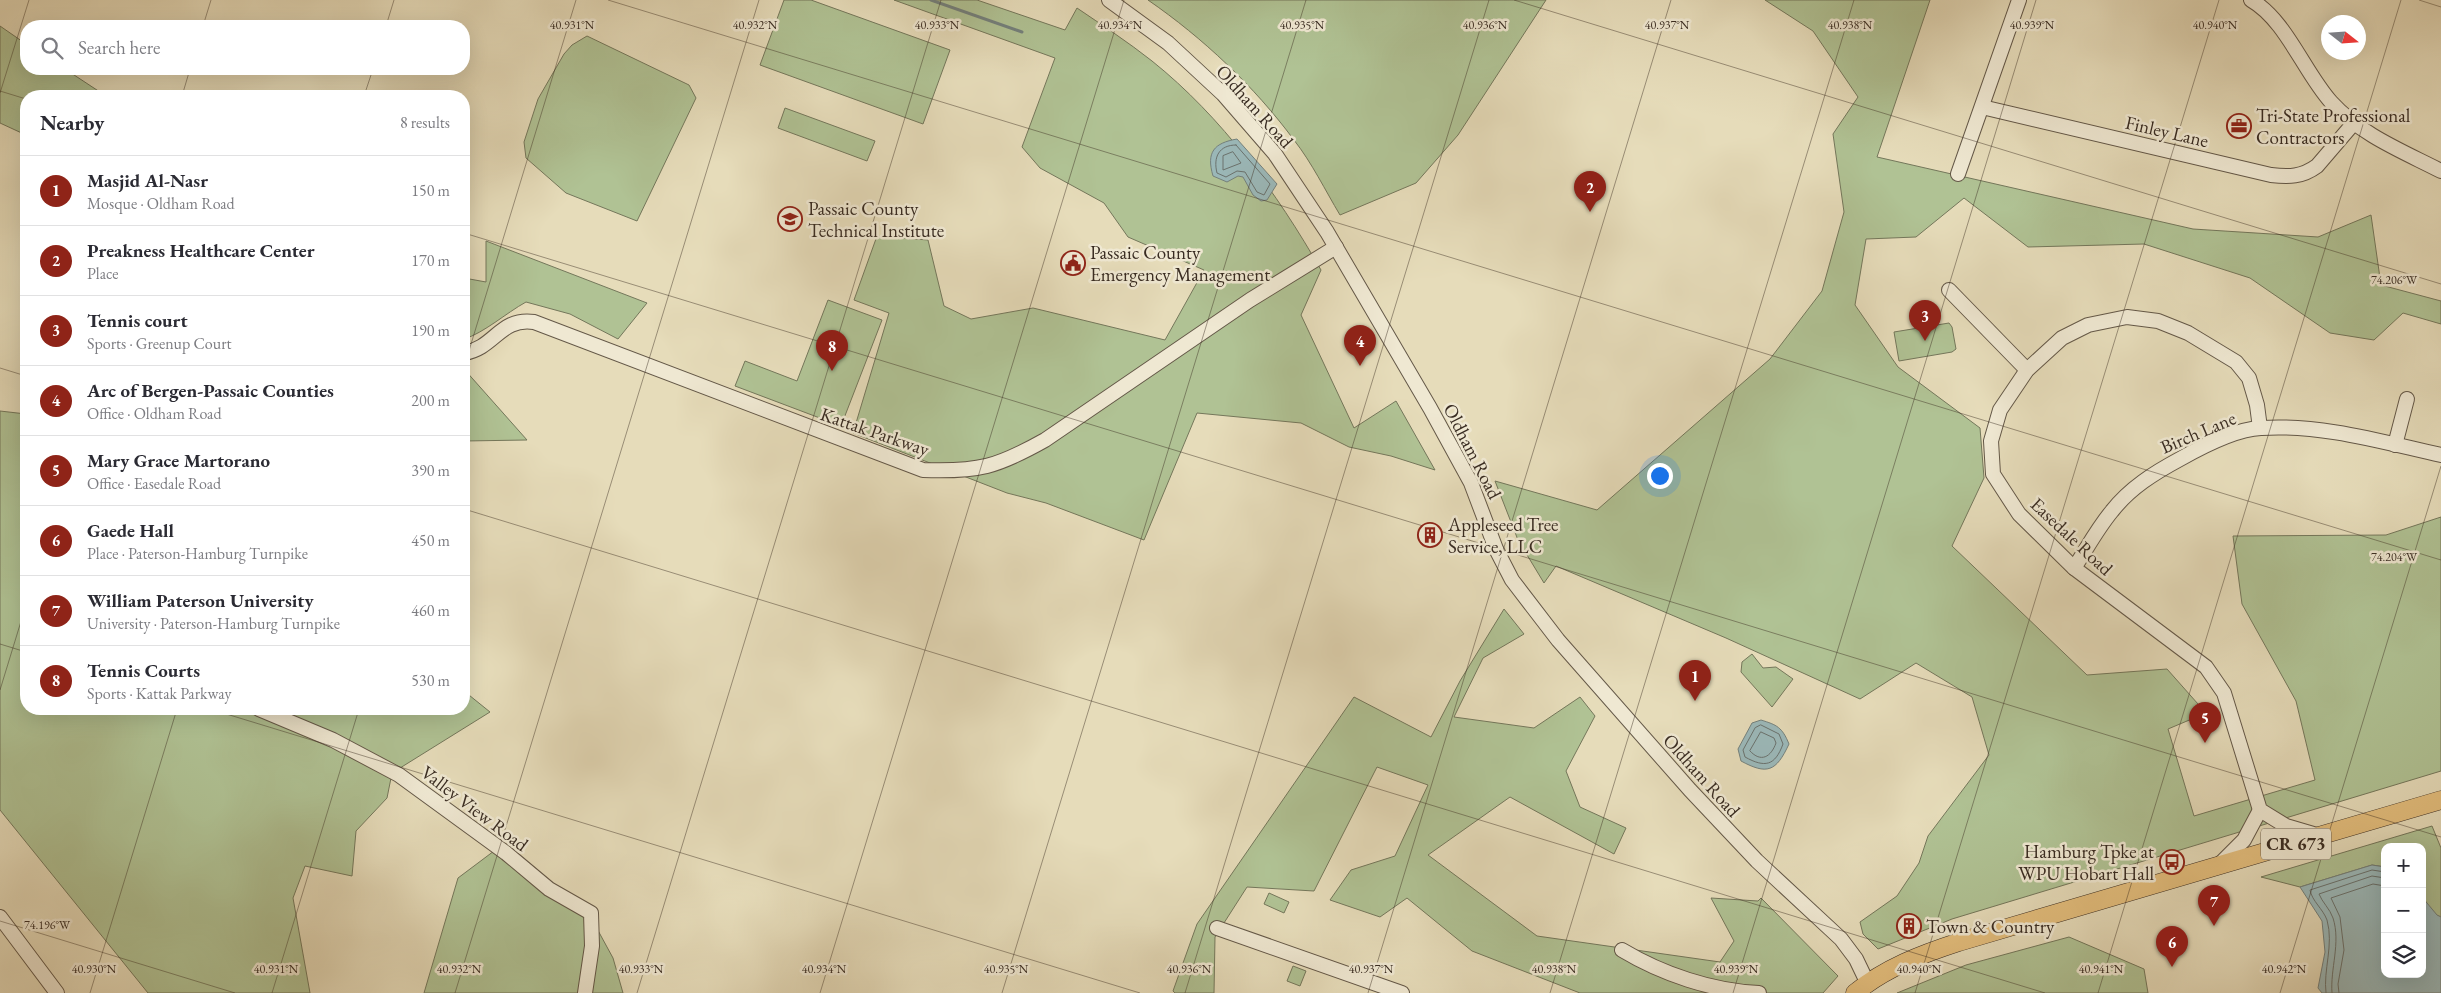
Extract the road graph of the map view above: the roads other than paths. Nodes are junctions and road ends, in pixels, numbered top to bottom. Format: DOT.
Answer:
graph roads {
  1 [pos="1109,0"];
  2 [pos="2019,0"];
  3 [pos="2251,0"];
  4 [pos="1982,107"];
  5 [pos="2353,124"];
  6 [pos="2441,171"];
  7 [pos="1958,174"];
  8 [pos="1336,247"];
  9 [pos="1948,290"];
  10 [pos="470,353"];
  11 [pos="2027,370"];
  12 [pos="2407,399"];
  13 [pos="2260,428"];
  14 [pos="2395,445"];
  15 [pos="2441,455"];
  16 [pos="2074,568"];
  17 [pos="273,715"];
  18 [pos="2441,800"];
  19 [pos="2260,810"];
  20 [pos="2321,837"];
  21 [pos="2216,868"];
  22 [pos="0,917"];
  23 [pos="1217,928"];
  24 [pos="1622,950"];
  25 [pos="1862,988"];
  26 [pos="57,993"];
  27 [pos="585,993"];
  28 [pos="1402,993"];
  29 [pos="1758,993"];
  1 -- 8 [label="street, Oldham Road"];
  2 -- 4 [label="street"];
  3 -- 5 [label="street"];
  4 -- 5 [label="street, Finley Lane"];
  4 -- 7 [label="street"];
  5 -- 6 [label="street"];
  8 -- 10 [label="street, Kattak Parkway"];
  8 -- 25 [label="street, Oldham Road"];
  9 -- 11 [label="street"];
  11 -- 13 [label="street, Easedale Road"];
  11 -- 16 [label="street, Easedale Road"];
  12 -- 14 [label="street"];
  13 -- 14 [label="street, Birch Lane"];
  13 -- 16 [label="street, Birch Lane"];
  14 -- 15 [label="street, Birch Lane"];
  16 -- 19 [label="street, Easedale Road"];
  17 -- 27 [label="street, Valley View Road"];
  18 -- 20 [label="main road, CR 673"];
  19 -- 20 [label="street"];
  19 -- 21 [label="street"];
  20 -- 21 [label="main road, CR 673"];
  21 -- 25 [label="main road, CR 673"];
  22 -- 26 [label="street"];
  23 -- 28 [label="street"];
  24 -- 29 [label="street"];
}
